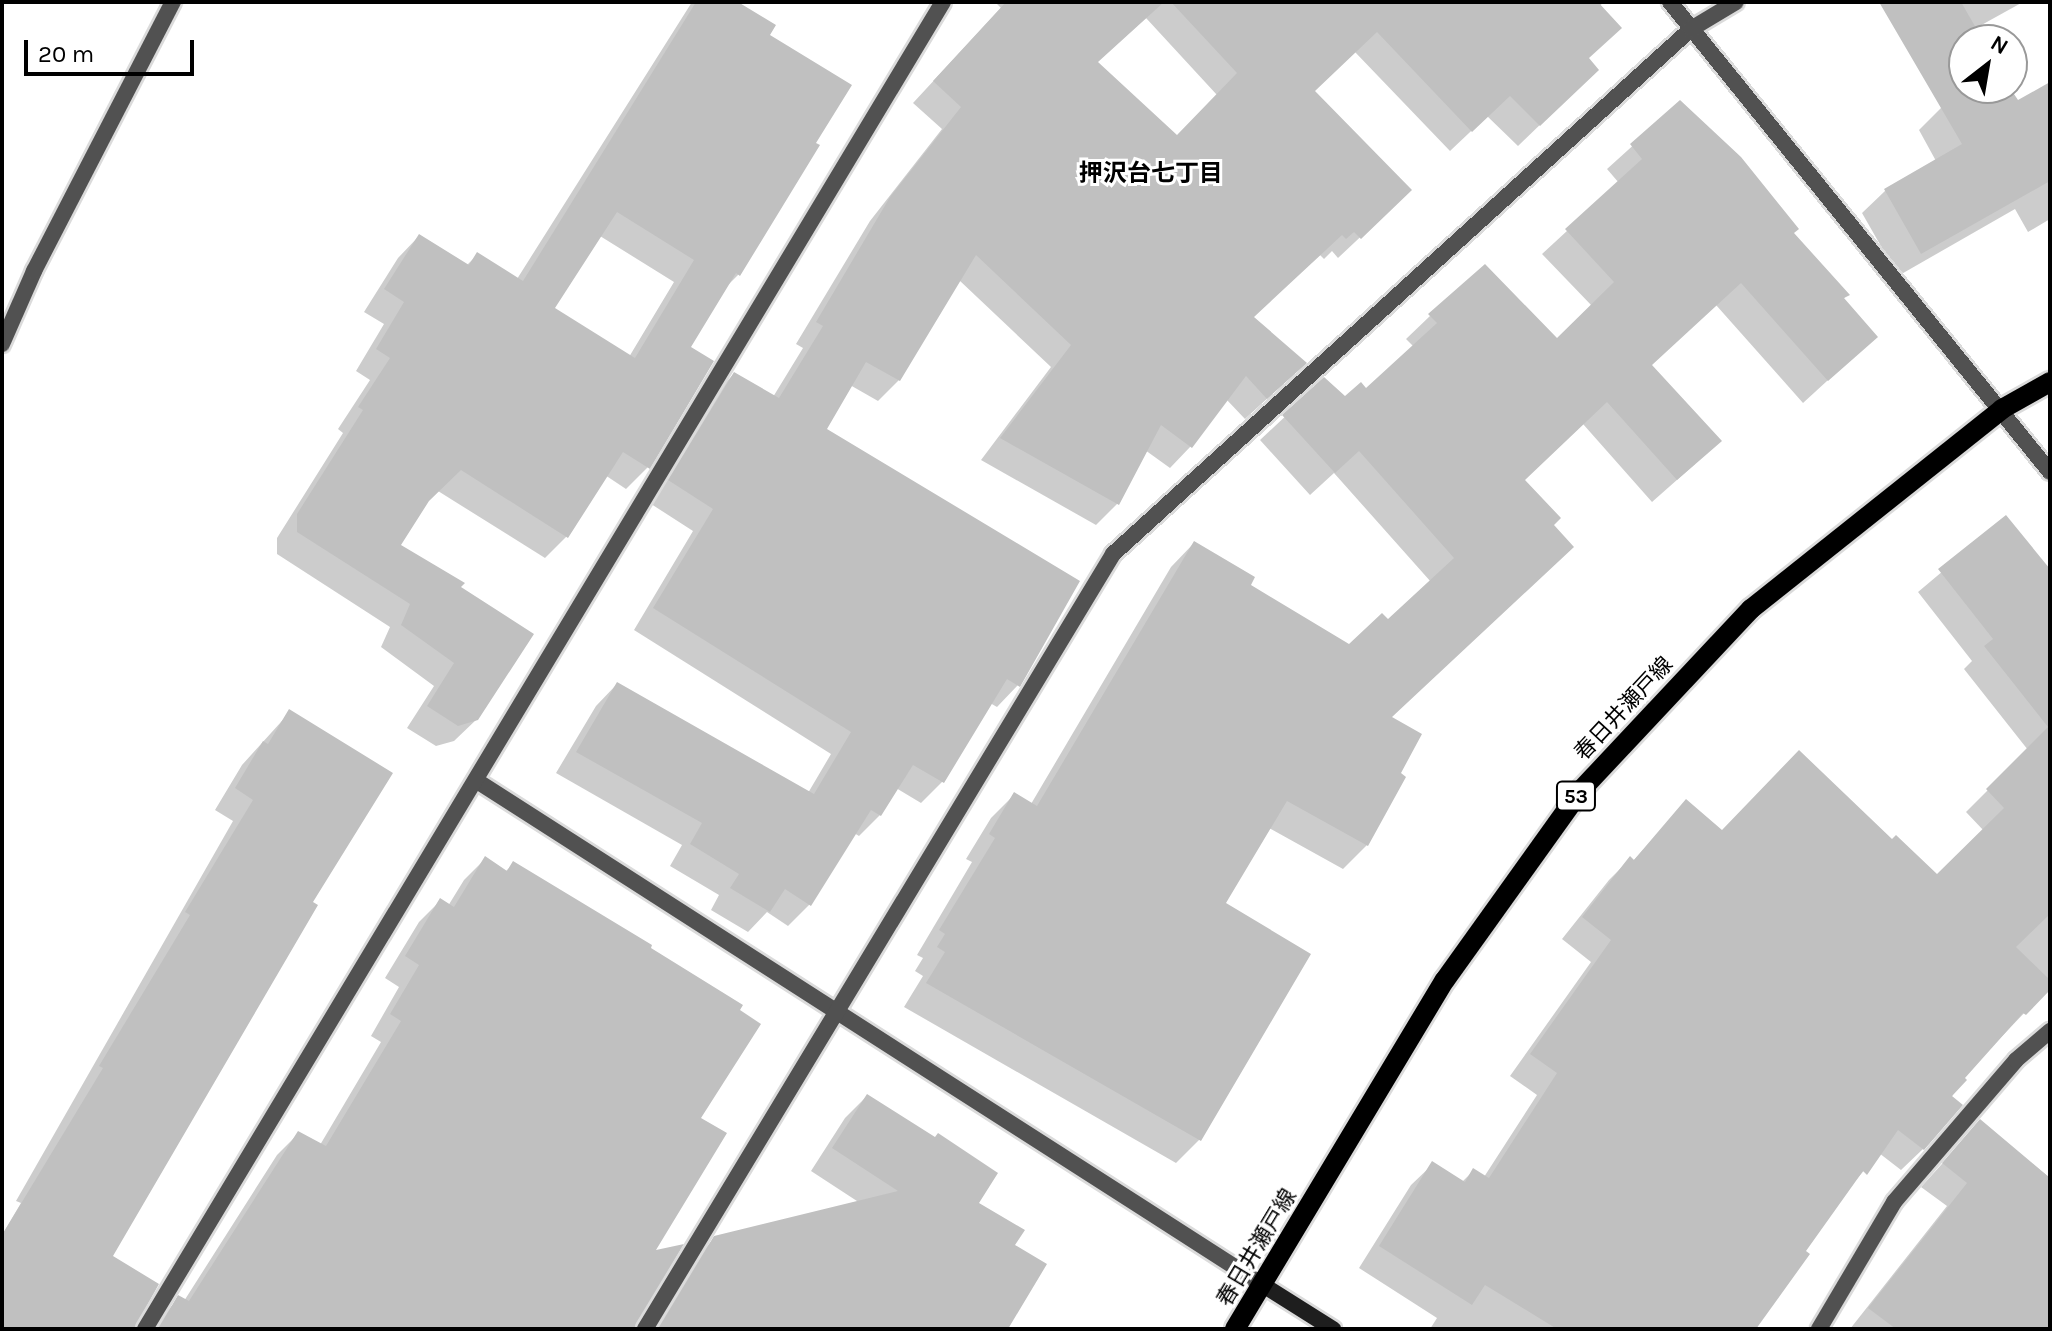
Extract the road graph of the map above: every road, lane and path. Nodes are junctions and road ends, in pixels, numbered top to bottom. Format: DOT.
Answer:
graph roads {
  1 [pos="173,2"];
  2 [pos="943,2"];
  3 [pos="1670,2"];
  4 [pos="1736,2"];
  5 [pos="1691,29"];
  6 [pos="2,344"];
  7 [pos="2050,382"];
  8 [pos="2002,409"];
  9 [pos="2050,472"];
  10 [pos="477,781"];
  11 [pos="837,1011"];
  12 [pos="2050,1031"];
  13 [pos="1263,1285"];
  14 [pos="145,1329"];
  15 [pos="645,1329"];
  16 [pos="1235,1329"];
  17 [pos="1333,1329"];
  18 [pos="1819,1329"];
  1 -- 6 [label="street"];
  2 -- 10 [label="street"];
  3 -- 5 [label="street"];
  4 -- 5 [label="street"];
  5 -- 8 [label="street"];
  5 -- 11 [label="street"];
  7 -- 8 [label="main road, 春日井瀬戸線 / 53"];
  8 -- 9 [label="street"];
  8 -- 13 [label="main road, 春日井瀬戸線 / 53"];
  10 -- 11 [label="street"];
  10 -- 14 [label="street"];
  11 -- 13 [label="street"];
  11 -- 15 [label="street"];
  12 -- 18 [label="street"];
  13 -- 16 [label="main road, 春日井瀬戸線 / 53"];
  13 -- 17 [label="street"];
}
